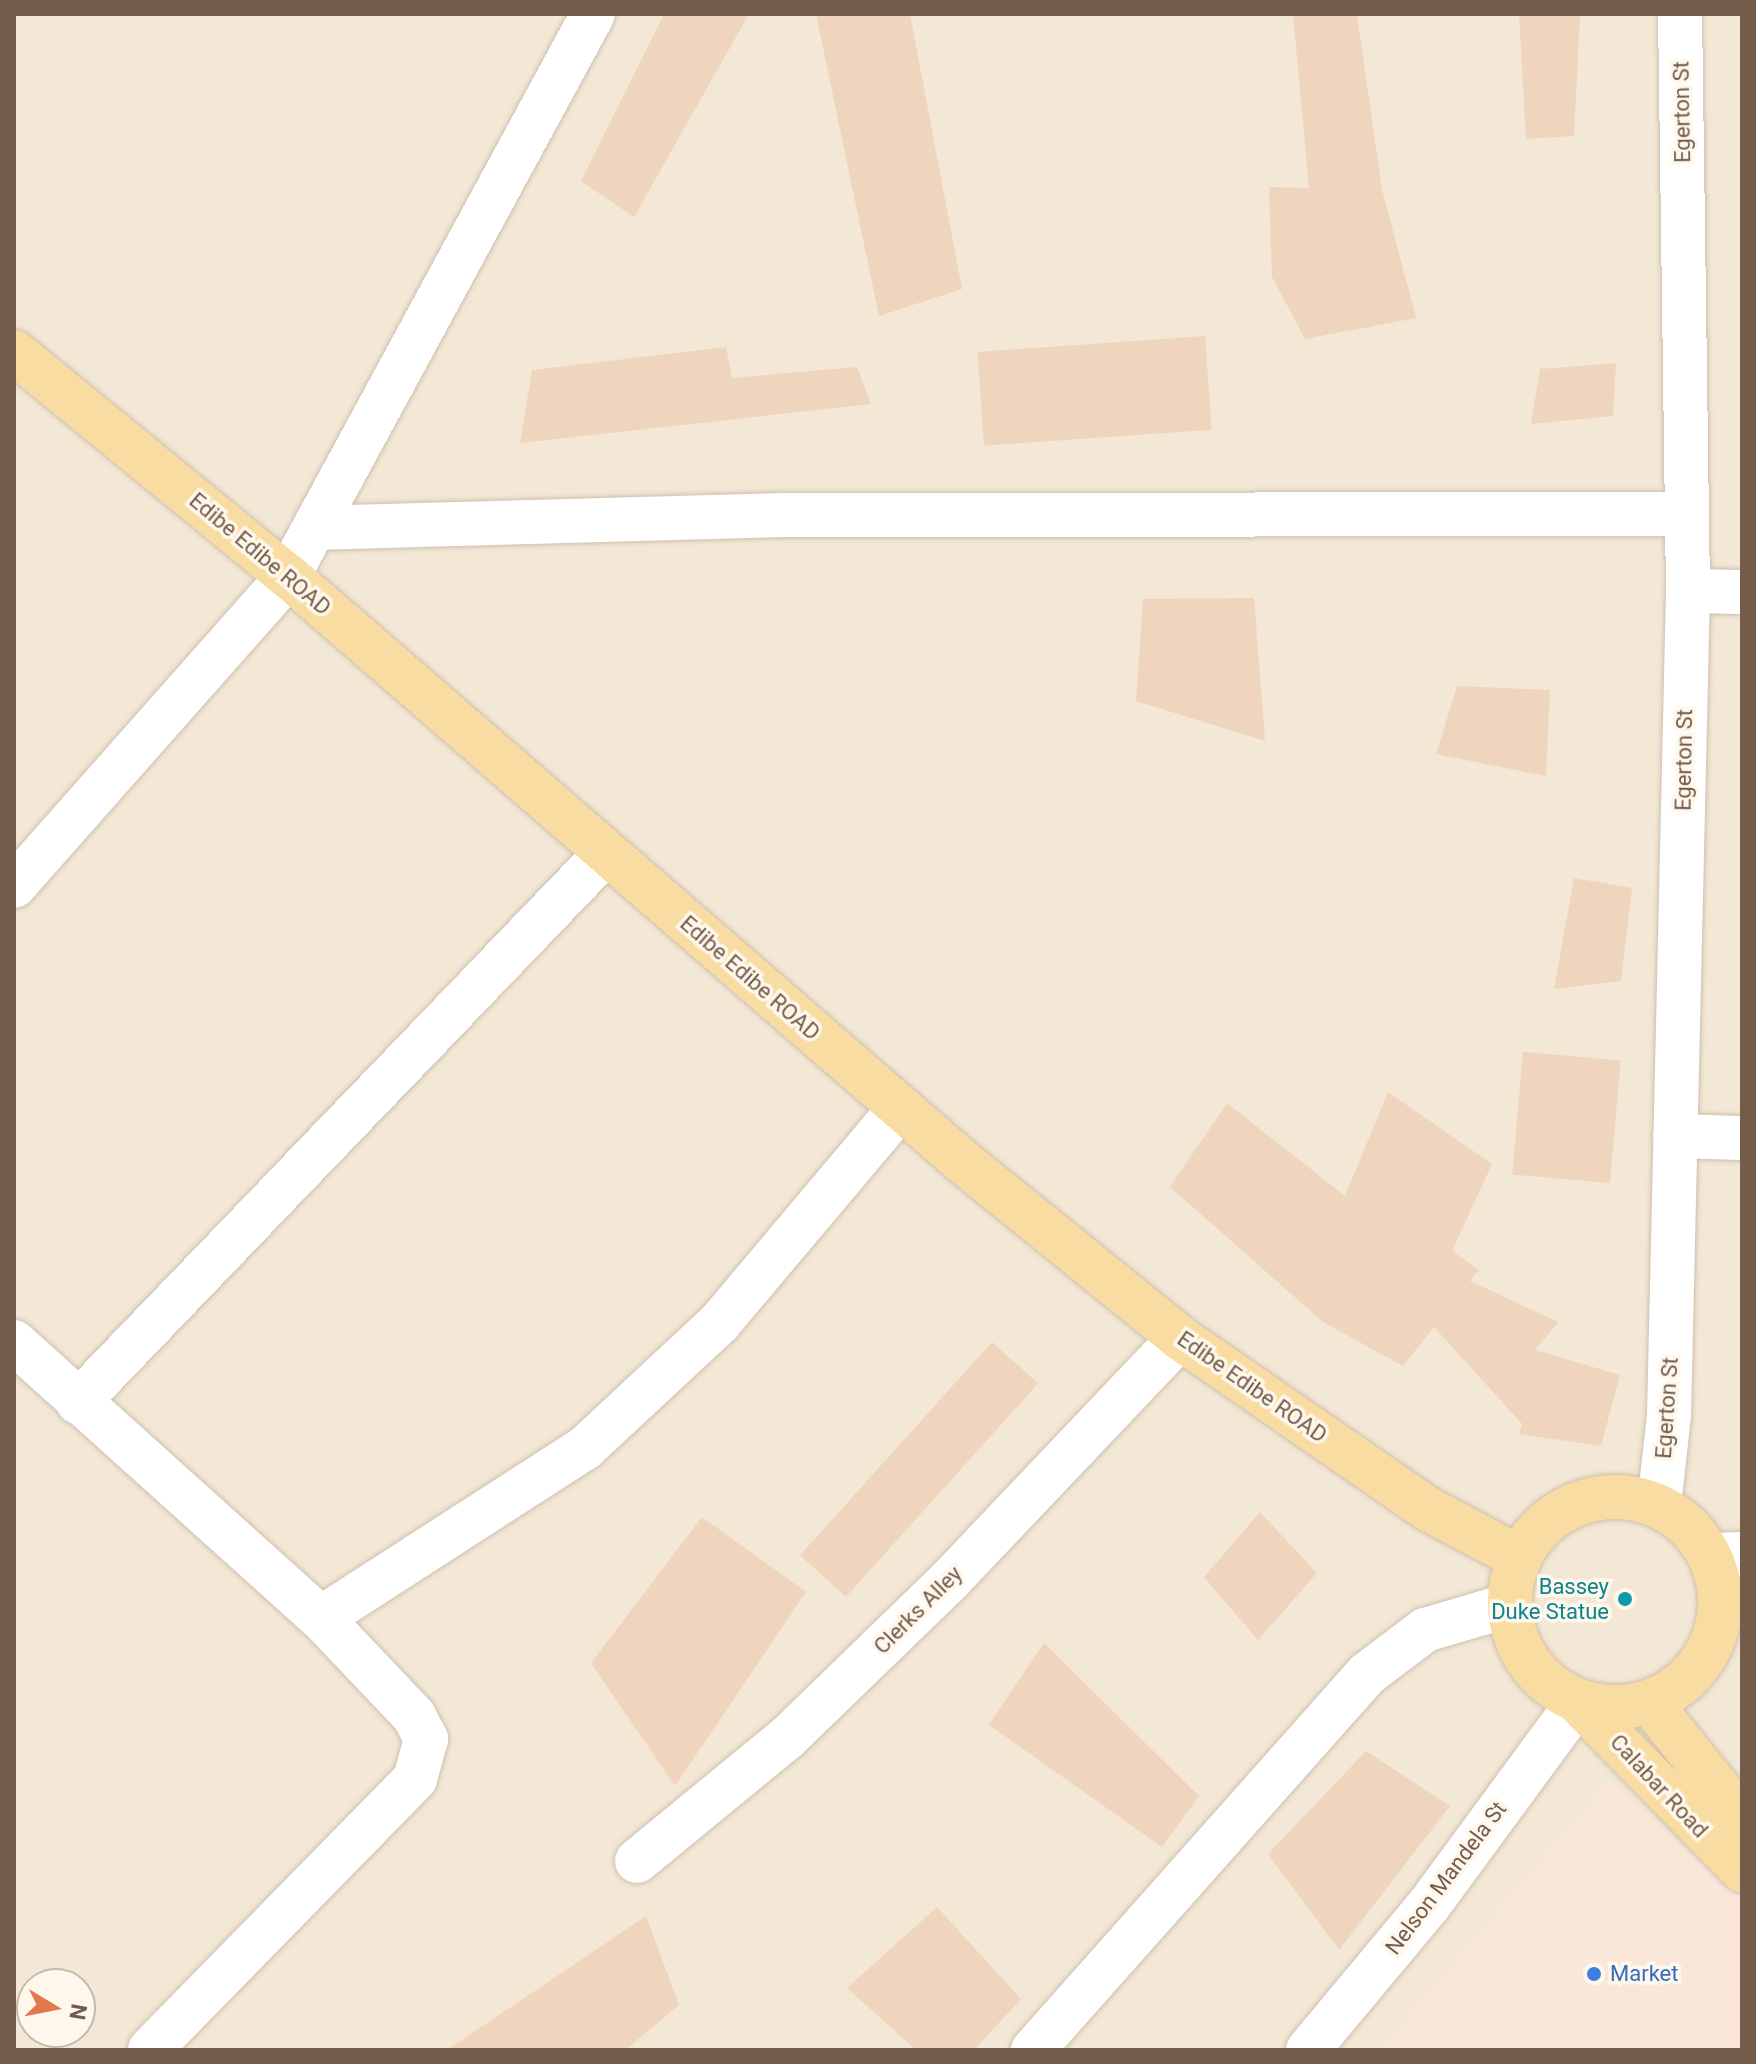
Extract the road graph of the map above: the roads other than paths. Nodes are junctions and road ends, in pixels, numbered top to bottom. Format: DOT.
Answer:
graph roads {
  1 [pos="593,14"];
  2 [pos="1680,14"];
  3 [pos="14,352"];
  4 [pos="1687,514"];
  5 [pos="316,528"];
  6 [pos="288,576"];
  7 [pos="1688,591"];
  8 [pos="1742,592"];
  9 [pos="605,854"];
  10 [pos="14,886"];
  11 [pos="900,1108"];
  12 [pos="1675,1136"];
  13 [pos="1742,1138"];
  14 [pos="1180,1338"];
  15 [pos="15,1344"];
  16 [pos="78,1402"];
  17 [pos="1659,1505"];
  18 [pos="1726,1555"];
  19 [pos="1520,1558"];
  20 [pos="1510,1605"];
  21 [pos="321,1618"];
  22 [pos="1578,1702"];
  23 [pos="1650,1703"];
  24 [pos="1742,1818"];
  25 [pos="637,1861"];
  26 [pos="1742,1870"];
  27 [pos="150,2050"];
  28 [pos="1033,2050"];
  29 [pos="1308,2050"];
  1 -- 5 [label="street"];
  2 -- 4 [label="street, Egerton St"];
  3 -- 6 [label="main road, Edibe Edibe ROAD"];
  4 -- 5 [label="street"];
  4 -- 7 [label="street, Egerton St"];
  5 -- 6 [label="street"];
  6 -- 9 [label="main road, Edibe Edibe ROAD"];
  6 -- 10 [label="street"];
  7 -- 8 [label="street"];
  7 -- 12 [label="street, Egerton St"];
  9 -- 11 [label="main road, Edibe Edibe ROAD"];
  9 -- 16 [label="street"];
  11 -- 14 [label="main road, Edibe Edibe ROAD"];
  11 -- 21 [label="street"];
  12 -- 13 [label="street"];
  12 -- 17 [label="street, Egerton St"];
  14 -- 19 [label="main road, Edibe Edibe ROAD"];
  14 -- 25 [label="street, Clerks Alley"];
  15 -- 16 [label="street"];
  16 -- 21 [label="street"];
  17 -- 18 [label="main road"];
  17 -- 19 [label="main road"];
  18 -- 23 [label="main road"];
  19 -- 20 [label="main road"];
  20 -- 22 [label="main road"];
  20 -- 28 [label="street"];
  21 -- 27 [label="street"];
  22 -- 23 [label="main road"];
  22 -- 26 [label="main road, Calabar Road"];
  22 -- 29 [label="street, Nelson Mandela St"];
  23 -- 24 [label="main road, Calabar Road"];
}
